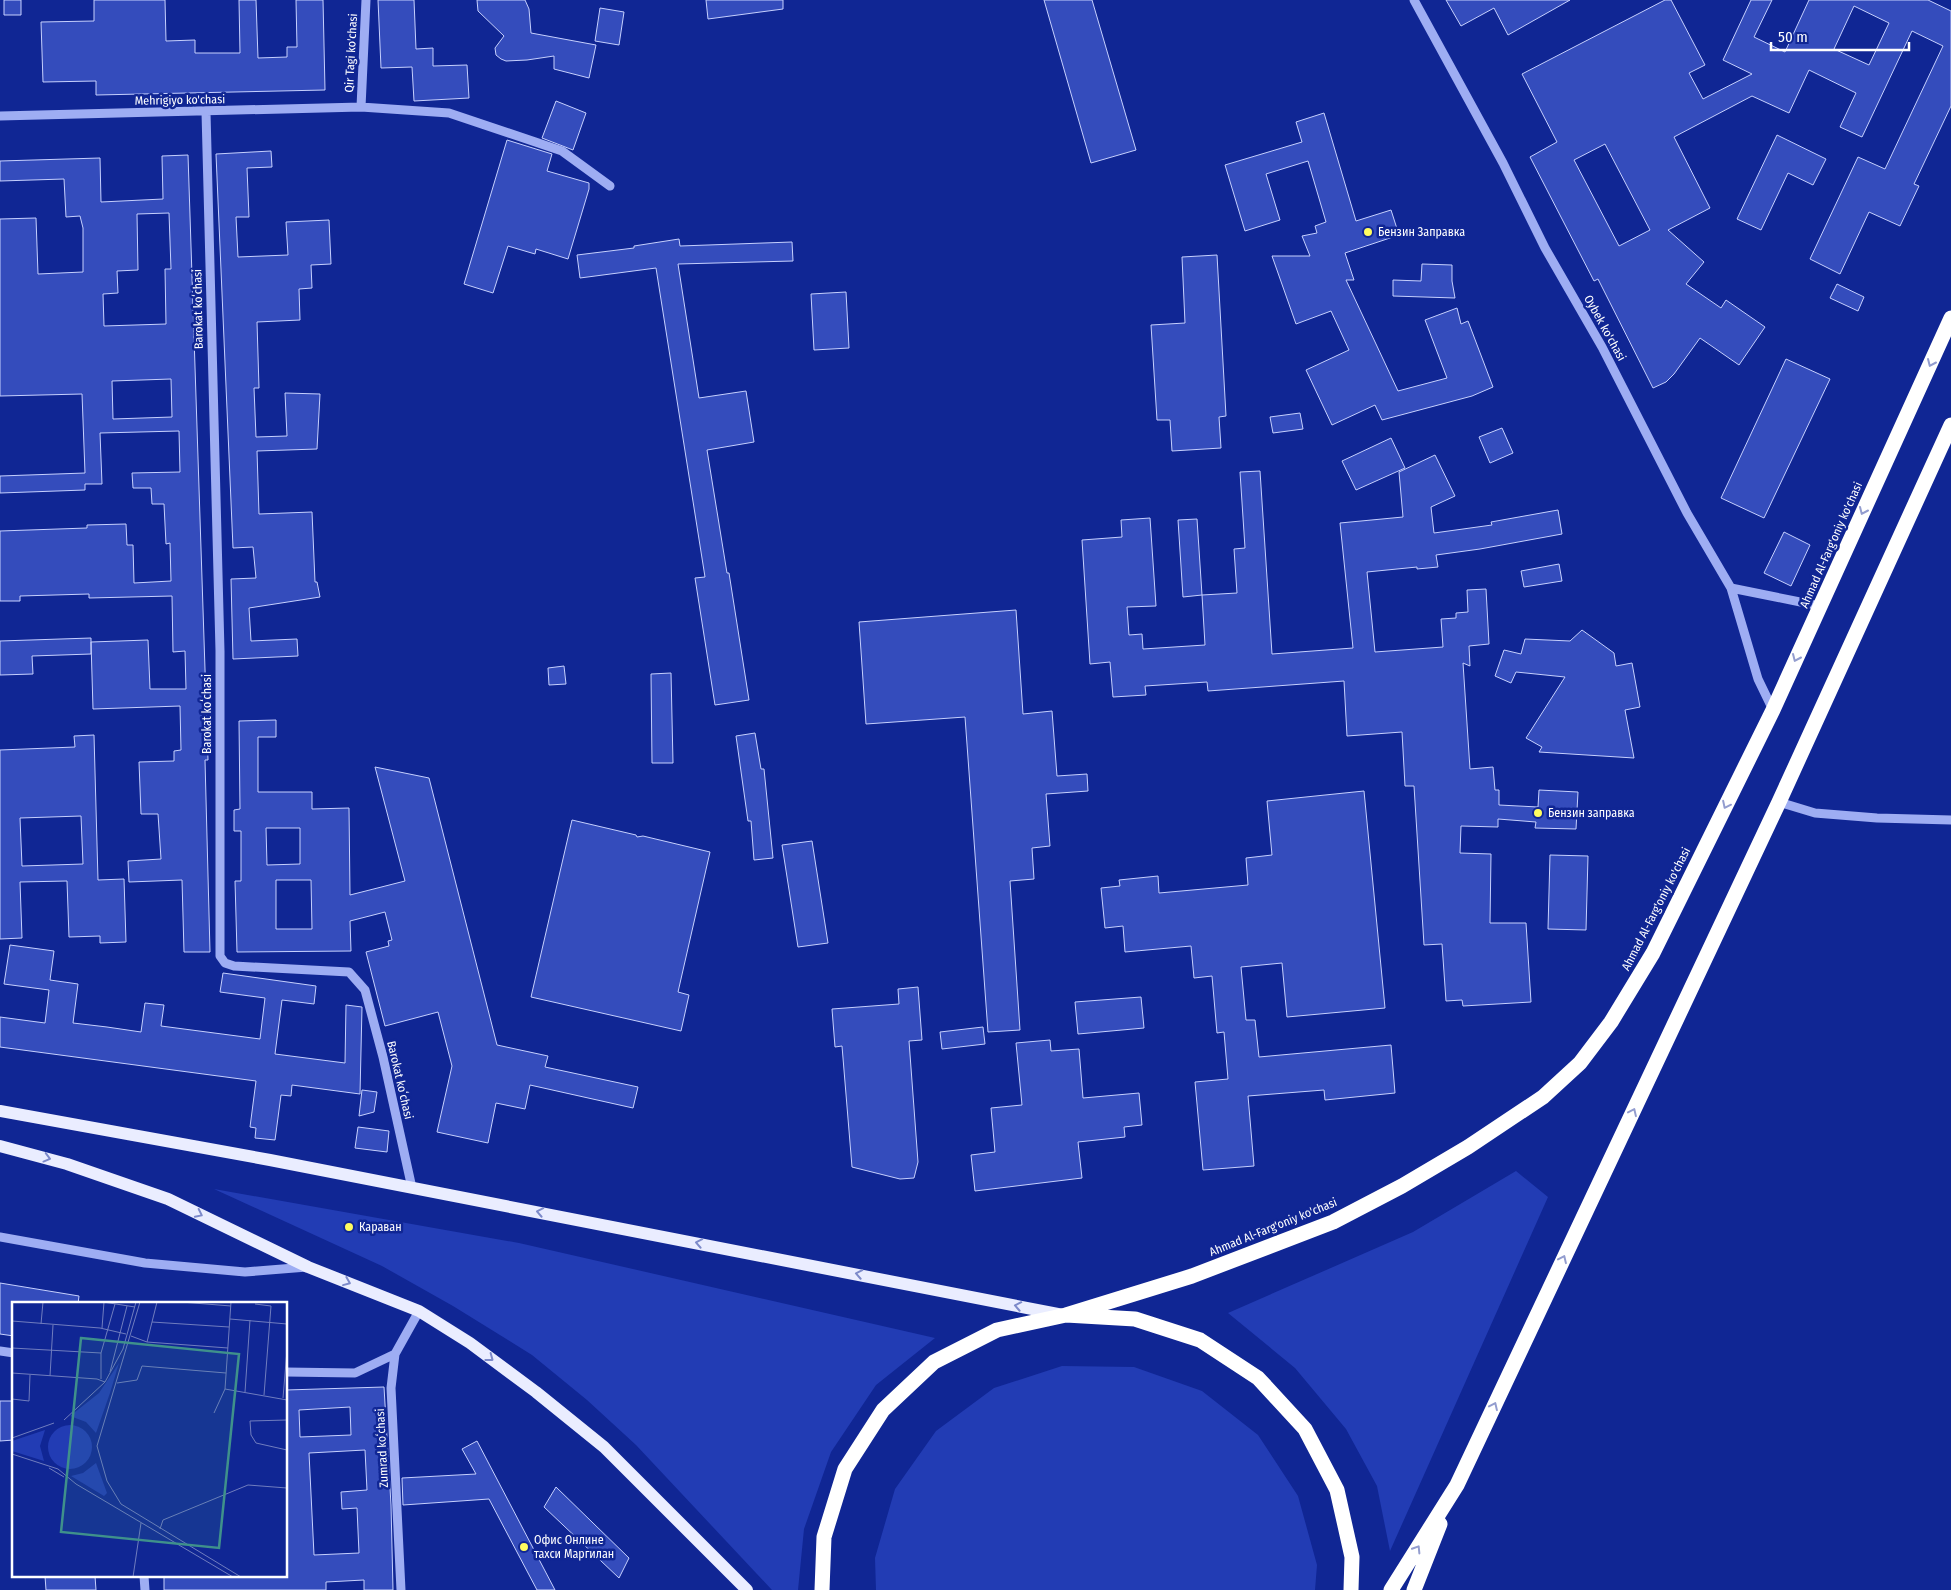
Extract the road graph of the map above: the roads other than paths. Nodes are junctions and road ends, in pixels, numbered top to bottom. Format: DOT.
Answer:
graph roads {
  1 [pos="366,0"];
  2 [pos="1414,0"];
  3 [pos="361,107"];
  4 [pos="206,112"];
  5 [pos="0,116"];
  6 [pos="610,186"];
  7 [pos="1951,318"];
  8 [pos="1951,425"];
  9 [pos="1730,588"];
  10 [pos="1820,606"];
  11 [pos="1773,710"];
  12 [pos="1779,802"];
  13 [pos="1951,820"];
  14 [pos="0,1111"];
  15 [pos="0,1146"];
  16 [pos="412,1188"];
  17 [pos="0,1237"];
  18 [pos="308,1267"];
  19 [pos="418,1311"];
  20 [pos="1066,1315"];
  21 [pos="395,1354"];
  22 [pos="288,1372"];
  23 [pos="1457,1485"];
  24 [pos="401,1590"];
  25 [pos="747,1590"];
  26 [pos="822,1590"];
  27 [pos="1351,1590"];
  28 [pos="1391,1590"];
  29 [pos="1414,1590"];
  1 -- 3 [label="street, Qir Tagi ko'chasi"];
  2 -- 9 [label="street, Oybek ko'chasi"];
  3 -- 4 [label="street, Mehrigiyo ko'chasi"];
  3 -- 6 [label="street, Mehrigiyo ko'chasi"];
  4 -- 5 [label="street, Mehrigiyo ko'chasi"];
  4 -- 16 [label="street, Barokat koʻchasi"];
  7 -- 10 [label="highway, Ahmad Al-Farg'oniy ko'chasi, one-way"];
  8 -- 12 [label="highway"];
  9 -- 10 [label="street"];
  9 -- 11 [label="street, Oybek ko'chasi"];
  10 -- 11 [label="highway, Ahmad Al-Farg'oniy ko'chasi, one-way"];
  11 -- 20 [label="highway, Ahmad Al-Farg'oniy ko'chasi, one-way"];
  12 -- 13 [label="street"];
  23 -- 12 [label="highway, one-way"];
  14 -- 16 [label="main road"];
  15 -- 18 [label="main road, one-way"];
  20 -- 16 [label="main road, one-way"];
  17 -- 18 [label="street"];
  18 -- 19 [label="main road, one-way"];
  19 -- 21 [label="street, Zumrad koʻchasi"];
  19 -- 25 [label="main road, one-way"];
  20 -- 26 [label="highway"];
  20 -- 27 [label="highway"];
  21 -- 22 [label="street"];
  21 -- 24 [label="street, Zumrad koʻchasi"];
  28 -- 23 [label="highway, one-way"];
  23 -- 29 [label="highway"];
}
